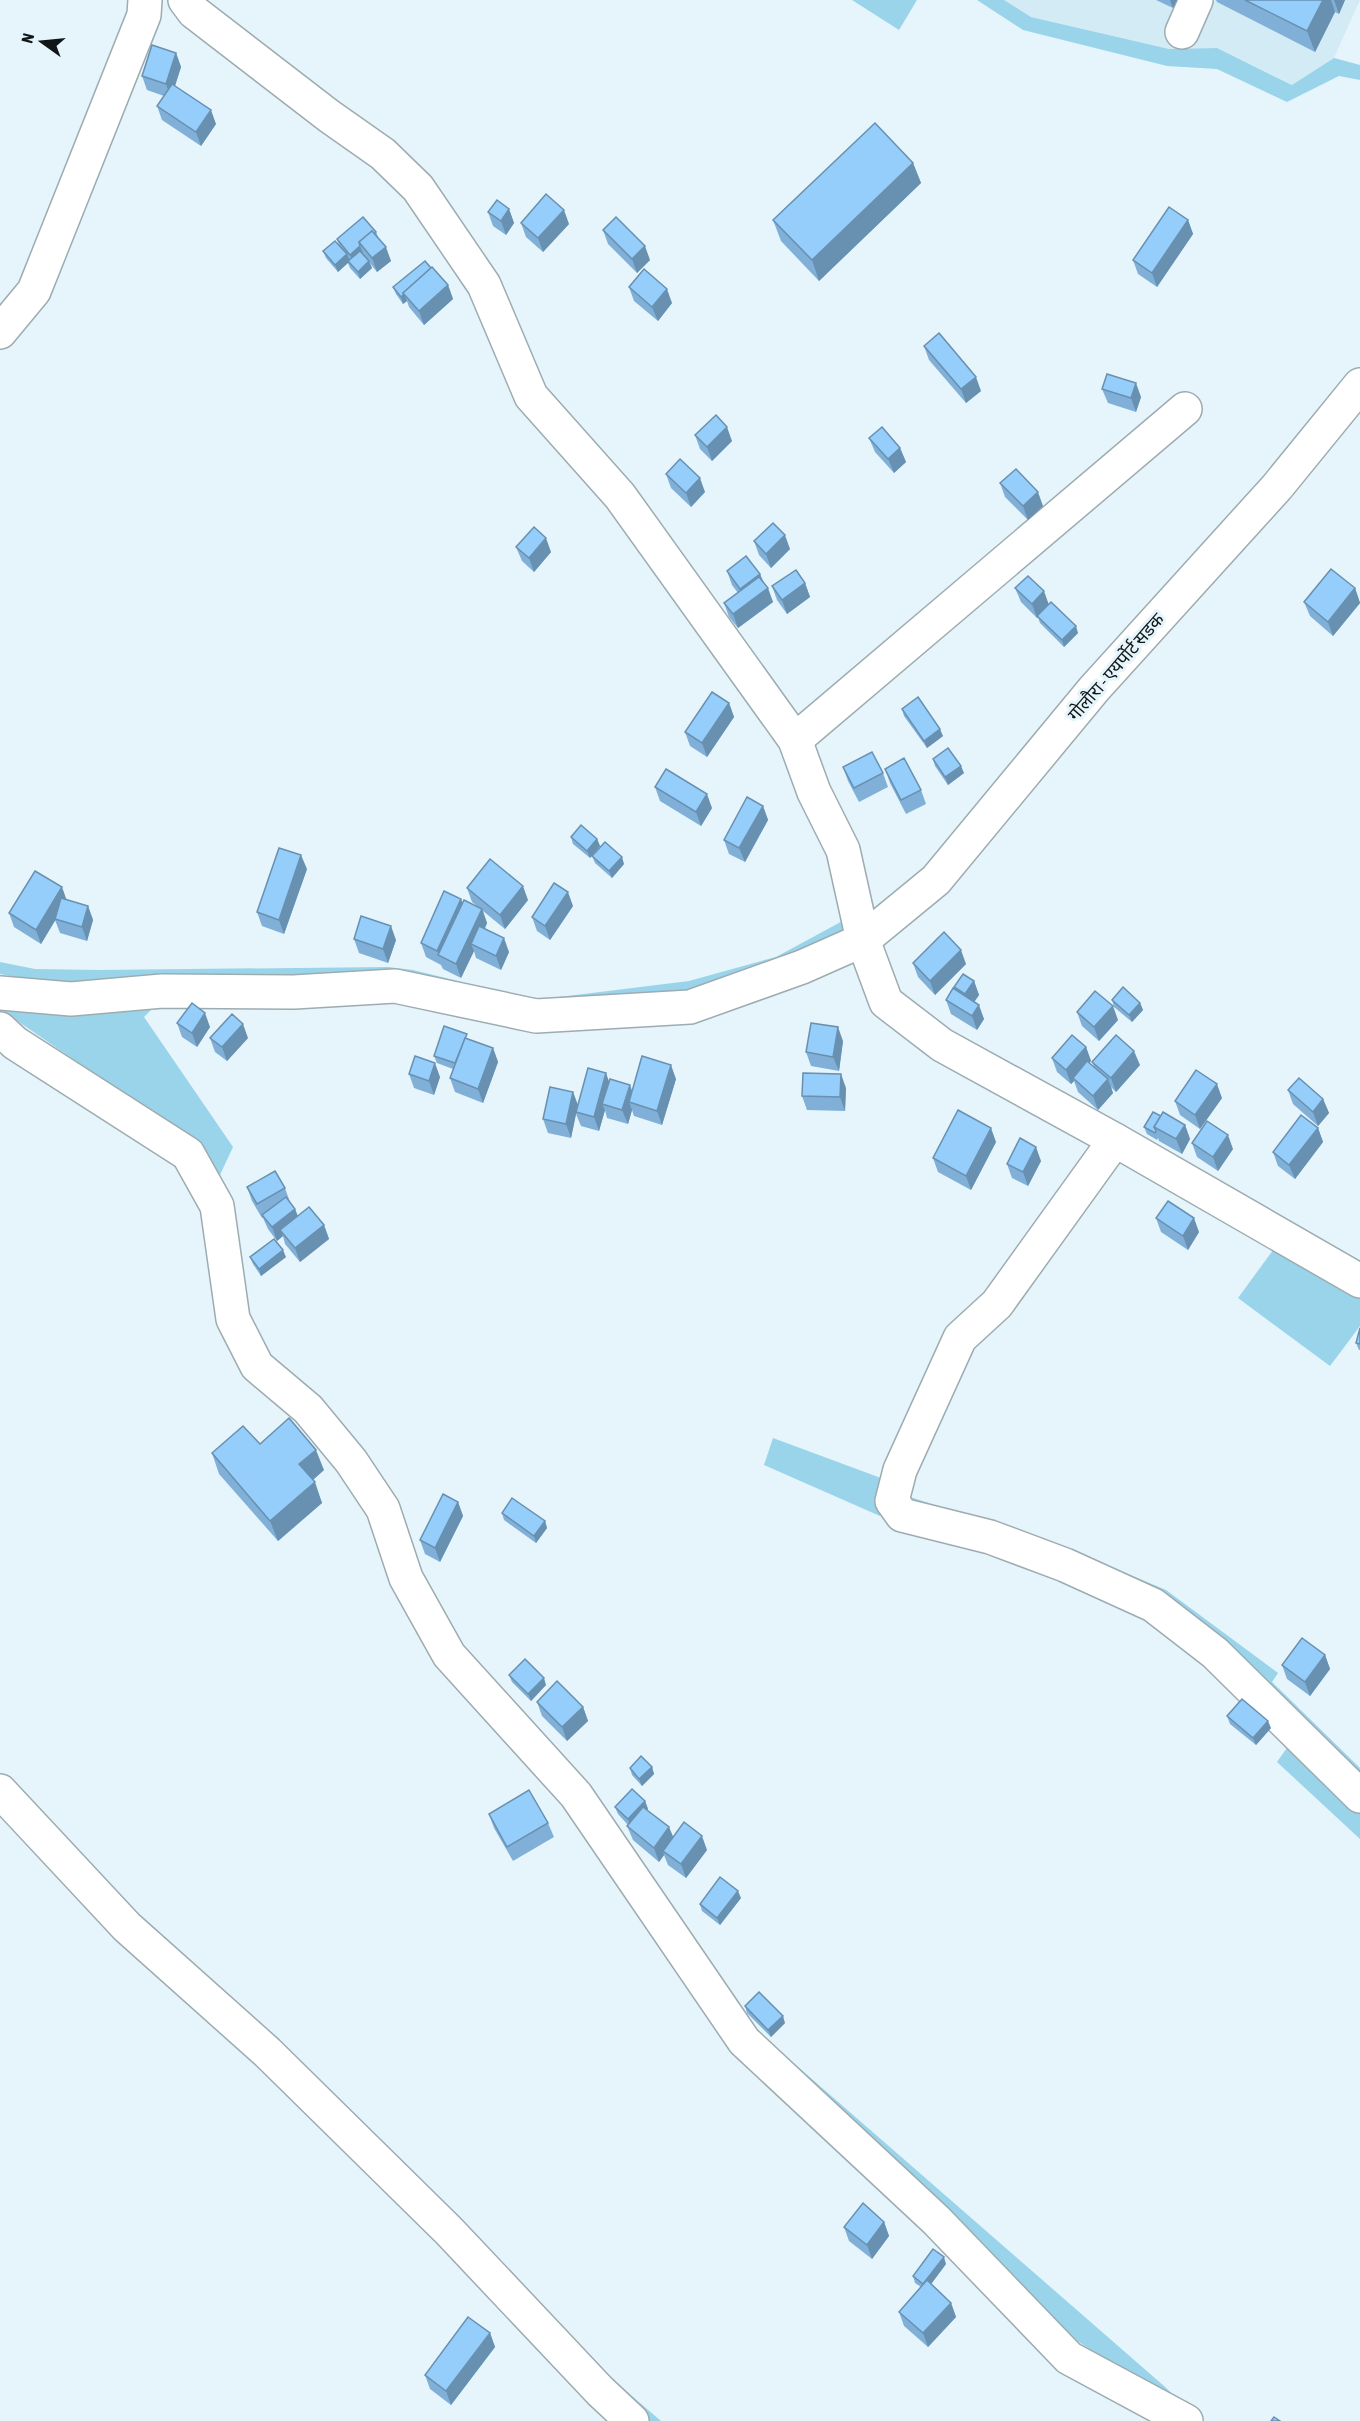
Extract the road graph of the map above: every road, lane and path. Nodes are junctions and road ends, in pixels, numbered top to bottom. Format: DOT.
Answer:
graph roads {
  1 [pos="145,0"];
  2 [pos="184,0"];
  3 [pos="1196,0"];
  4 [pos="1182,32"];
  5 [pos="0,332"];
  6 [pos="1360,385"];
  7 [pos="1185,409"];
  8 [pos="795,740"];
  9 [pos="863,940"];
  10 [pos="0,993"];
  11 [pos="0,1029"];
  12 [pos="1115,1140"];
  13 [pos="1360,1281"];
  14 [pos="0,1791"];
  15 [pos="1360,1796"];
  16 [pos="632,2421"];
  17 [pos="1186,2421"];
  1 -- 5 [label="street"];
  2 -- 8 [label="street"];
  3 -- 4 [label="street"];
  6 -- 9 [label="street, गोलौरा - एयर्पोर्ट सडक"];
  7 -- 8 [label="street"];
  8 -- 9 [label="street"];
  9 -- 10 [label="street, गोलौरा - एयर्पोर्ट सडक"];
  9 -- 12 [label="street"];
  11 -- 17 [label="street"];
  12 -- 13 [label="street"];
  12 -- 15 [label="street"];
  14 -- 16 [label="street"];
}
